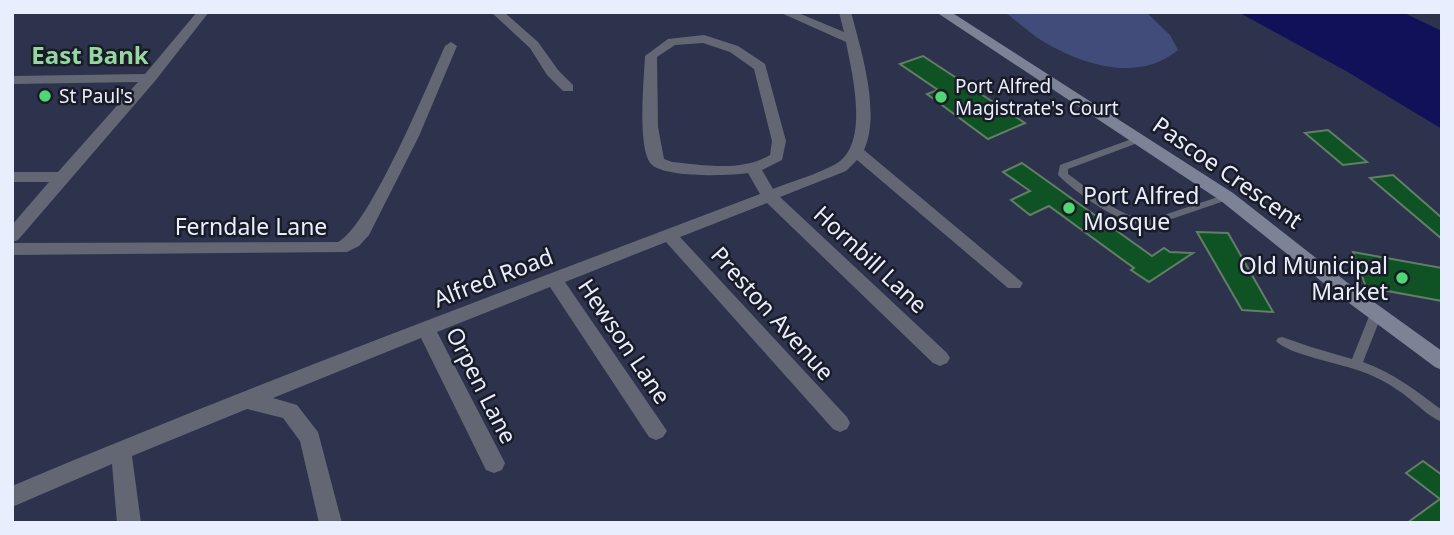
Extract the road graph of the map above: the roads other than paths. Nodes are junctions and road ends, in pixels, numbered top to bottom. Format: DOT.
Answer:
graph roads {
  1 [pos="497,12"];
  2 [pos="785,12"];
  3 [pos="845,12"];
  4 [pos="942,12"];
  5 [pos="205,14"];
  6 [pos="852,40"];
  7 [pos="451,46"];
  8 [pos="150,78"];
  9 [pos="12,80"];
  10 [pos="568,88"];
  11 [pos="1140,139"];
  12 [pos="856,151"];
  13 [pos="754,170"];
  14 [pos="12,177"];
  15 [pos="60,177"];
  16 [pos="769,197"];
  17 [pos="1227,198"];
  18 [pos="669,235"];
  19 [pos="12,236"];
  20 [pos="12,249"];
  21 [pos="554,279"];
  22 [pos="1014,283"];
  23 [pos="1376,314"];
  24 [pos="426,329"];
  25 [pos="1283,341"];
  26 [pos="940,358"];
  27 [pos="1442,362"];
  28 [pos="1356,365"];
  29 [pos="246,400"];
  30 [pos="1442,417"];
  31 [pos="840,423"];
  32 [pos="656,430"];
  33 [pos="121,450"];
  34 [pos="494,463"];
  35 [pos="12,497"];
  36 [pos="129,523"];
  37 [pos="331,523"];
  1 -- 10 [label="street"];
  2 -- 6 [label="street"];
  3 -- 6 [label="street"];
  4 -- 11 [label="street, Pascoe Crescent"];
  5 -- 8 [label="street"];
  6 -- 12 [label="street"];
  7 -- 20 [label="street, Ferndale Lane"];
  8 -- 9 [label="street"];
  8 -- 15 [label="street"];
  11 -- 17 [label="street, Pascoe Crescent"];
  11 -- 17 [label="lane"];
  12 -- 16 [label="street, Alfred Road"];
  12 -- 22 [label="street"];
  13 -- 13 [label="street"];
  13 -- 16 [label="street, Hornbill Lane"];
  14 -- 15 [label="street"];
  15 -- 19 [label="street"];
  16 -- 18 [label="street, Alfred Road"];
  16 -- 26 [label="street, Hornbill Lane"];
  17 -- 23 [label="street, Pascoe Crescent"];
  18 -- 21 [label="street, Alfred Road"];
  18 -- 31 [label="street, Preston Avenue"];
  21 -- 24 [label="street, Alfred Road"];
  21 -- 32 [label="street, Hewson Lane"];
  23 -- 27 [label="street, Pascoe Crescent"];
  23 -- 28 [label="lane"];
  24 -- 29 [label="street, Alfred Road"];
  24 -- 34 [label="street, Orpen Lane"];
  25 -- 28 [label="lane"];
  28 -- 30 [label="lane"];
  29 -- 33 [label="street, Alfred Road"];
  29 -- 37 [label="street"];
  33 -- 35 [label="street, Alfred Road"];
  33 -- 36 [label="street"];
}
